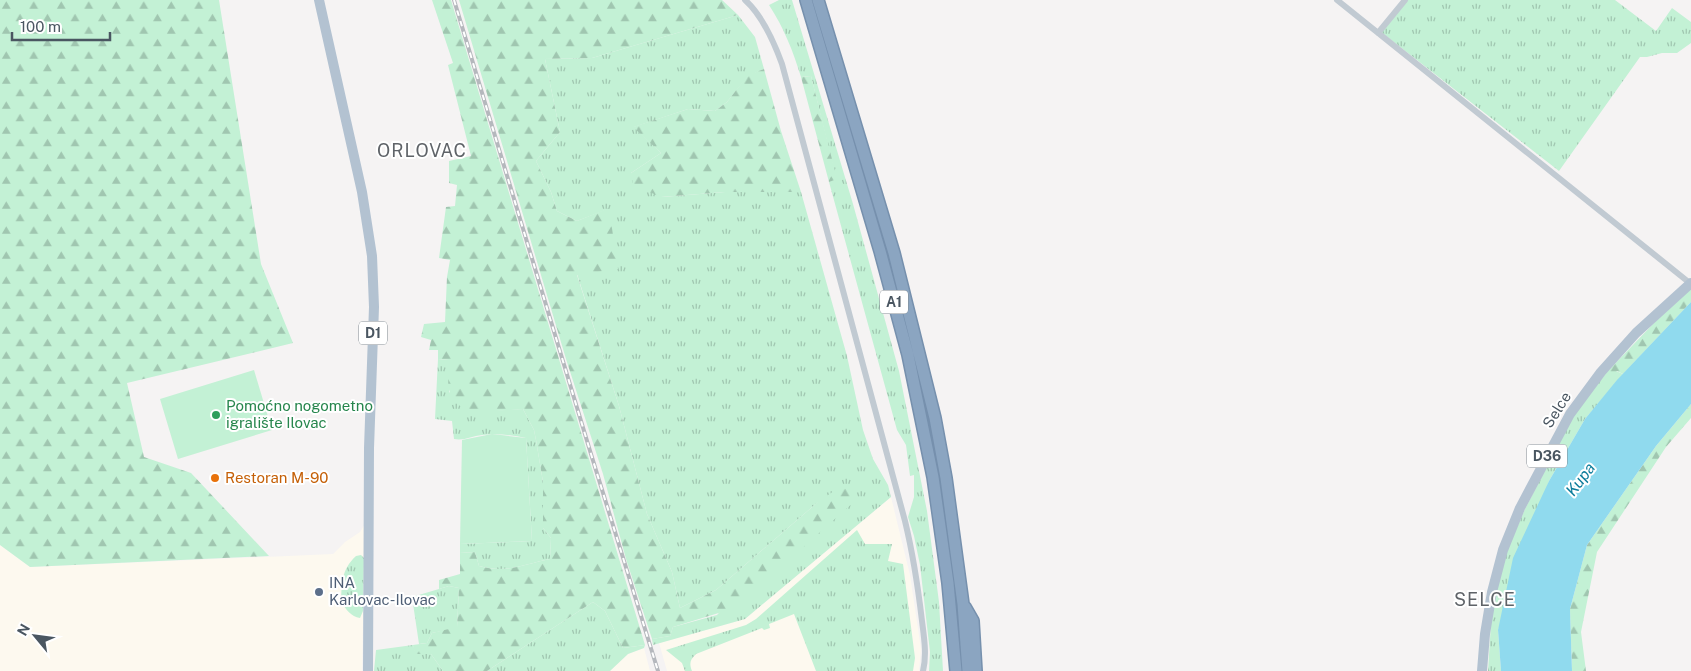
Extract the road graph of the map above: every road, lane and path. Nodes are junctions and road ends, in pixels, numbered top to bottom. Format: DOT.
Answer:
graph roads {
  1 [pos="319,0"];
  2 [pos="745,0"];
  3 [pos="806,0"];
  4 [pos="818,0"];
  5 [pos="1337,0"];
  6 [pos="1405,0"];
  7 [pos="1378,33"];
  8 [pos="1691,284"];
  9 [pos="948,583"];
  10 [pos="963,604"];
  11 [pos="368,671"];
  12 [pos="923,671"];
  13 [pos="948,671"];
  14 [pos="956,671"];
  15 [pos="968,671"];
  16 [pos="976,671"];
  17 [pos="1482,671"];
  1 -- 11 [label="main road, D1"];
  2 -- 12 [label="street"];
  3 -- 9 [label="highway, A1"];
  4 -- 10 [label="highway, A1"];
  5 -- 7 [label="street"];
  6 -- 7 [label="street"];
  7 -- 8 [label="street"];
  8 -- 17 [label="main road, Selce / D36"];
  9 -- 13 [label="highway"];
  9 -- 14 [label="highway, A1"];
  10 -- 15 [label="highway, A1"];
  10 -- 16 [label="highway"];
}
